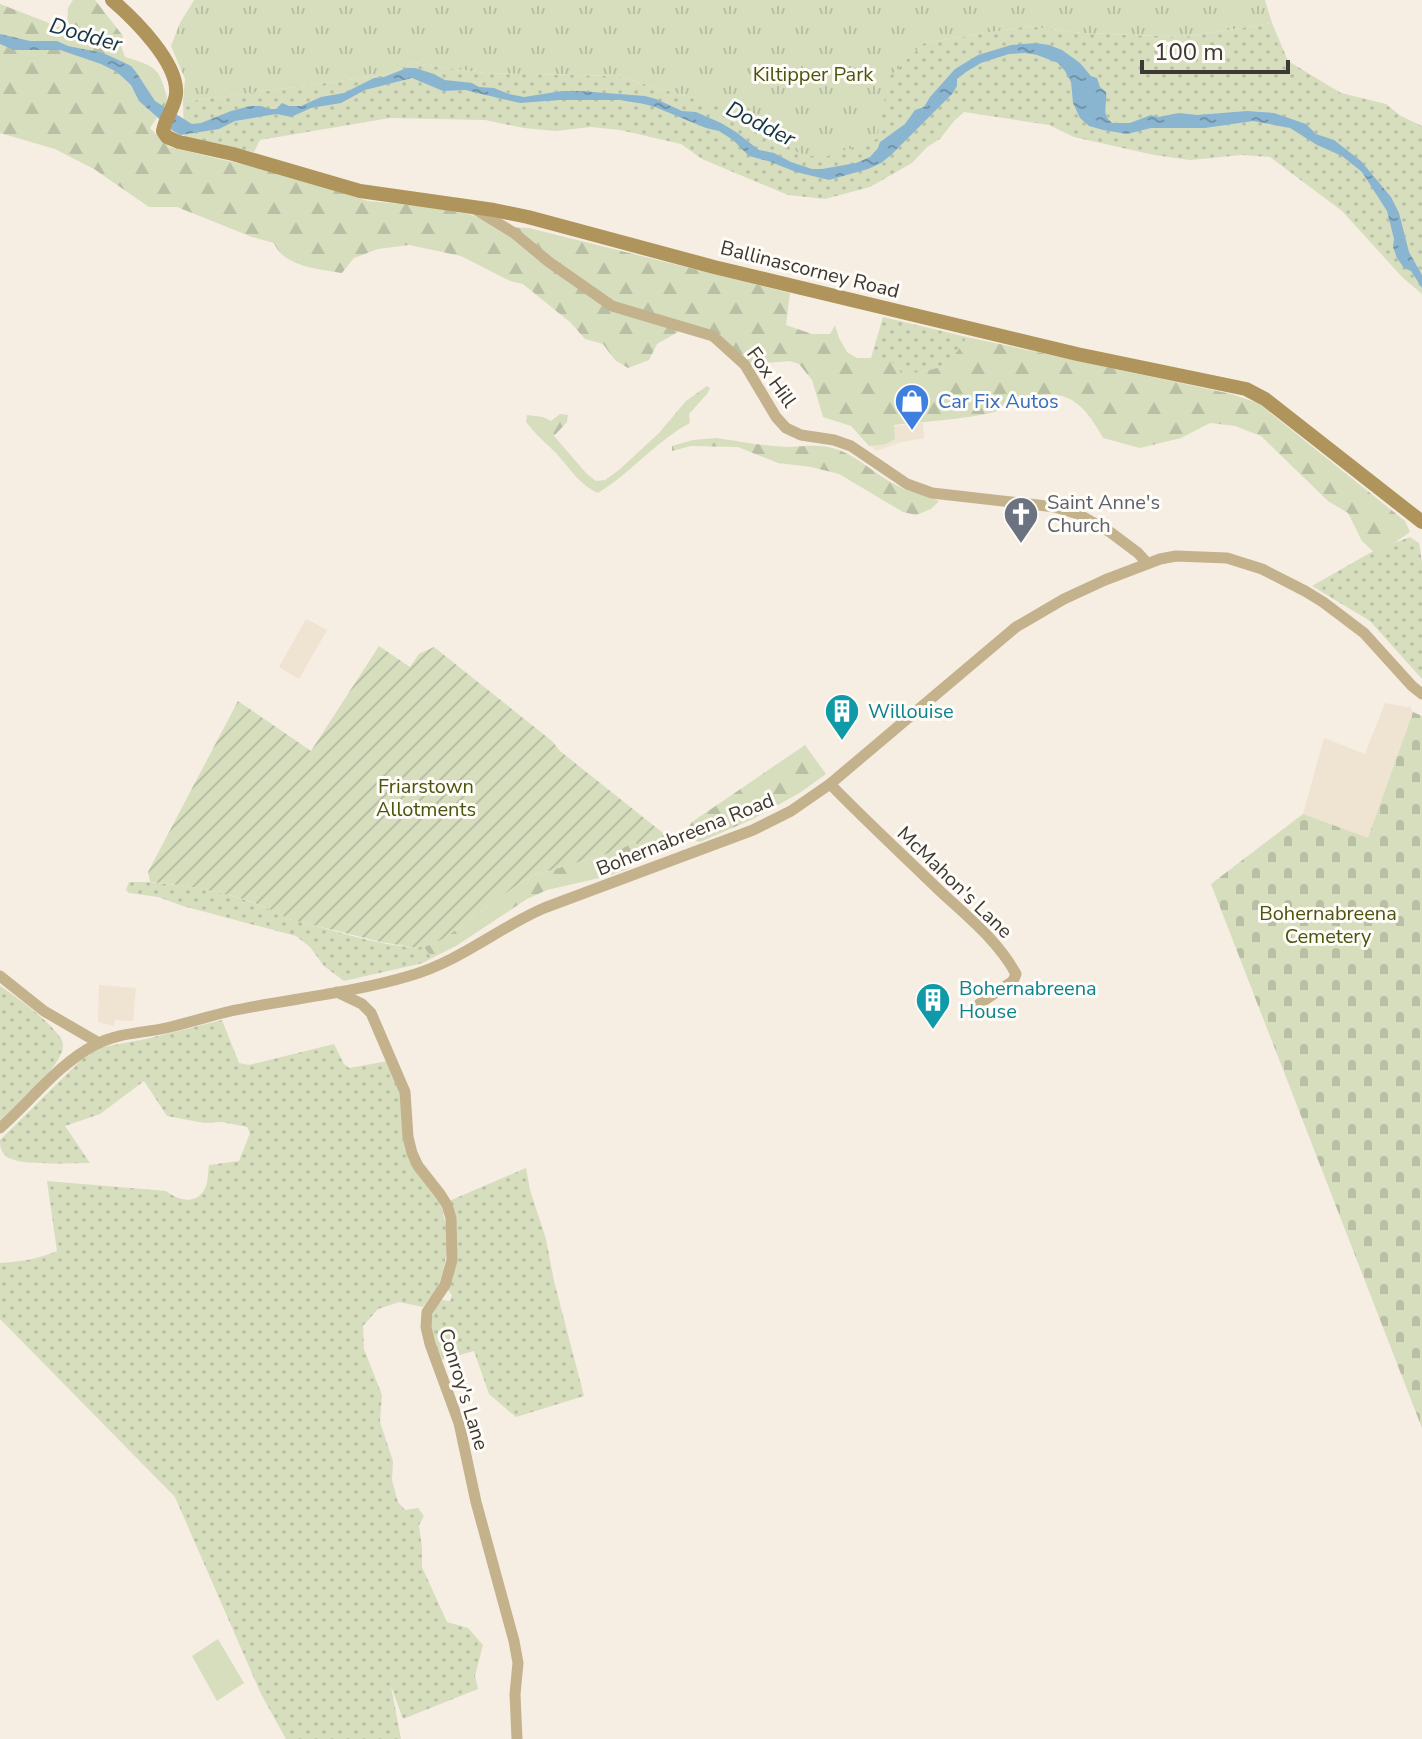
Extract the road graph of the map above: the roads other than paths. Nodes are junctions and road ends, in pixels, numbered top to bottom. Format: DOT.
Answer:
graph roads {
  1 [pos="112,0"];
  2 [pos="469,206"];
  3 [pos="1422,522"];
  4 [pos="1147,563"];
  5 [pos="1422,694"];
  6 [pos="830,784"];
  7 [pos="0,976"];
  8 [pos="337,991"];
  9 [pos="979,1004"];
  10 [pos="99,1043"];
  11 [pos="0,1128"];
  12 [pos="517,1739"];
  1 -- 2 [label="main road, Ballinascorney Road"];
  2 -- 3 [label="main road, Ballinascorney Road"];
  2 -- 4 [label="street, Fox Hill"];
  4 -- 5 [label="street, Bohernabreena Road"];
  4 -- 6 [label="street, Bohernabreena Road"];
  6 -- 8 [label="street, Bohernabreena Road"];
  6 -- 9 [label="street, McMahon's Lane"];
  7 -- 10 [label="street"];
  8 -- 10 [label="street, Bohernabreena Road"];
  8 -- 12 [label="street, Conroy's Lane"];
  10 -- 11 [label="street"];
}
